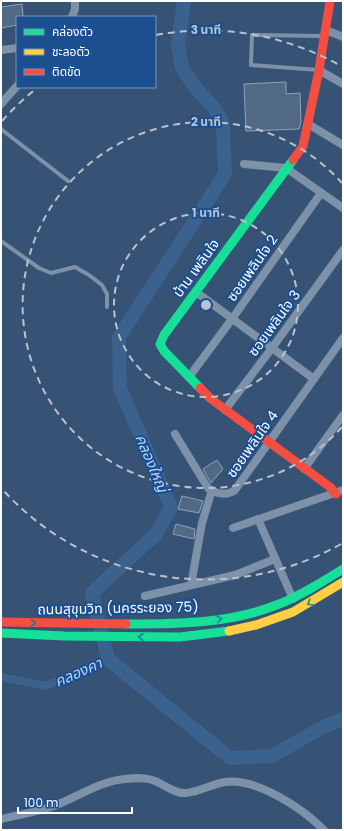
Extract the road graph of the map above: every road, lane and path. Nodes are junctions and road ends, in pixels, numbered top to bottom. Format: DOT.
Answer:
graph roads {
  1 [pos="75,1"];
  2 [pos="330,1"];
  3 [pos="72,16"];
  4 [pos="326,33"];
  5 [pos="343,38"];
  6 [pos="16,48"];
  7 [pos="1,50"];
  8 [pos="319,70"];
  9 [pos="343,84"];
  10 [pos="16,87"];
  11 [pos="1,104"];
  12 [pos="308,124"];
  13 [pos="1,129"];
  14 [pos="343,145"];
  15 [pos="244,164"];
  16 [pos="286,168"];
  17 [pos="68,181"];
  18 [pos="321,193"];
  19 [pos="343,208"];
  20 [pos="1,241"];
  21 [pos="343,250"];
  22 [pos="196,292"];
  23 [pos="107,307"];
  24 [pos="232,319"];
  25 [pos="343,338"];
  26 [pos="272,348"];
  27 [pos="188,377"];
  28 [pos="314,379"];
  29 [pos="225,410"];
  30 [pos="343,415"];
  31 [pos="175,434"];
  32 [pos="269,442"];
  33 [pos="304,469"];
  34 [pos="212,490"];
  35 [pos="339,492"];
  36 [pos="258,519"];
  37 [pos="233,528"];
  38 [pos="275,559"];
  39 [pos="343,569"];
  40 [pos="343,582"];
  41 [pos="191,585"];
  42 [pos="146,596"];
  43 [pos="293,598"];
  44 [pos="1,622"];
  45 [pos="1,633"];
  46 [pos="1,819"];
  47 [pos="324,830"];
  1 -- 3 [label="street"];
  2 -- 4 [label="street"];
  4 -- 5 [label="street"];
  4 -- 8 [label="street"];
  4 -- 8 [label="lane"];
  6 -- 7 [label="street"];
  8 -- 9 [label="street"];
  8 -- 12 [label="street"];
  10 -- 11 [label="street"];
  12 -- 14 [label="street"];
  12 -- 16 [label="street, บ้าน เพลินใจ"];
  13 -- 17 [label="lane"];
  15 -- 16 [label="street"];
  16 -- 18 [label="street"];
  16 -- 22 [label="street, บ้าน เพลินใจ"];
  18 -- 19 [label="street"];
  18 -- 24 [label="street, ซอยเพลินใจ 2"];
  20 -- 23 [label="lane"];
  21 -- 26 [label="street, ซอยเพลินใจ 3"];
  22 -- 24 [label="street"];
  22 -- 27 [label="street, บ้าน เพลินใจ"];
  24 -- 26 [label="street"];
  24 -- 27 [label="street, ซอยเพลินใจ 2"];
  25 -- 28 [label="street, ซอยเพลินใจ 4"];
  26 -- 28 [label="street"];
  26 -- 29 [label="street, ซอยเพลินใจ 3"];
  27 -- 29 [label="street"];
  28 -- 32 [label="street, ซอยเพลินใจ 4"];
  29 -- 32 [label="street"];
  30 -- 33 [label="street"];
  31 -- 34 [label="street"];
  32 -- 33 [label="street"];
  32 -- 34 [label="street, ซอยเพลินใจ 4"];
  33 -- 35 [label="street"];
  34 -- 41 [label="street"];
  35 -- 36 [label="street"];
  36 -- 37 [label="street"];
  36 -- 38 [label="street"];
  38 -- 41 [label="street"];
  38 -- 43 [label="street"];
  39 -- 43 [label="street, ถนนสุขุมวิท (นครระยอง 75)"];
  40 -- 45 [label="street, ถนนสุขุมวิท (นครระยอง 75), one-way"];
  41 -- 42 [label="street"];
  44 -- 43 [label="street, ถนนสุขุมวิท (นครระยอง 75), one-way"];
  46 -- 47 [label="street"];
}
